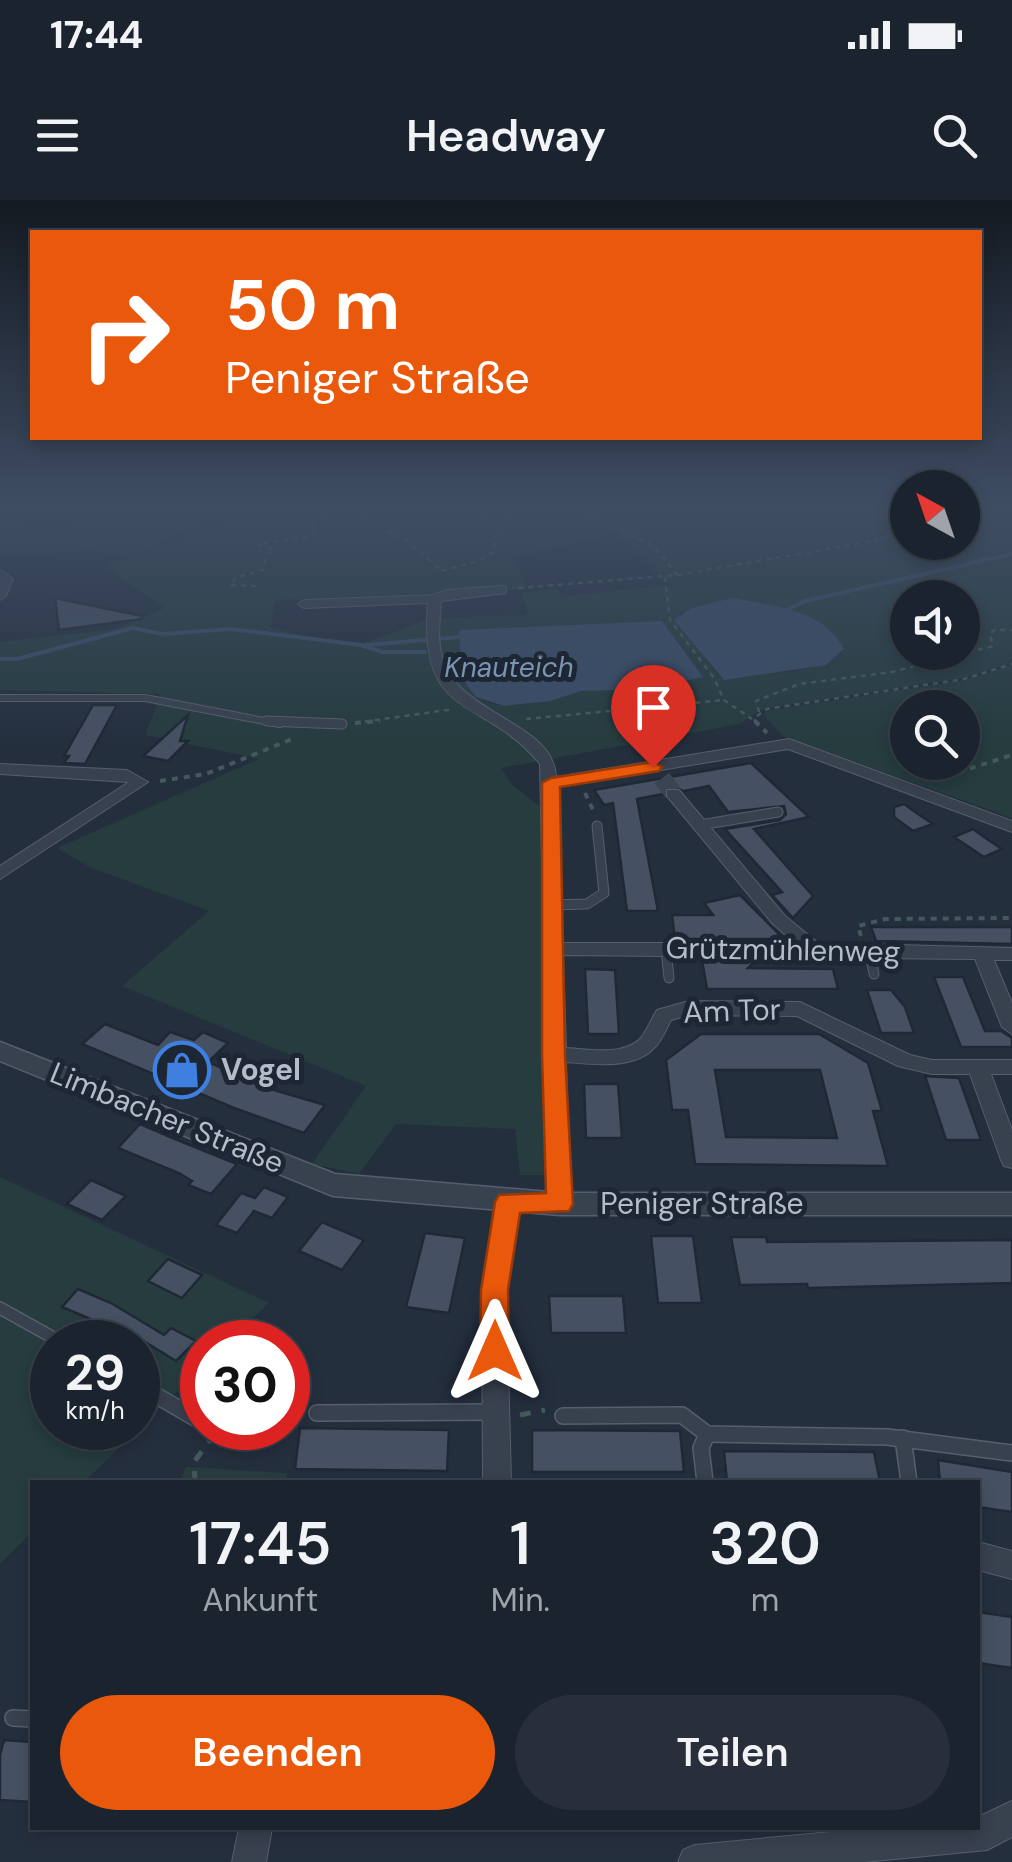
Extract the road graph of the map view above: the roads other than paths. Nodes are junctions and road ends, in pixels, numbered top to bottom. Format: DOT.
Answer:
graph roads {
  1 [pos="502,590"];
  2 [pos="435,599"];
  3 [pos="304,604"];
  4 [pos="0,698"];
  5 [pos="342,724"];
  6 [pos="0,768"];
  7 [pos="662,779"];
  8 [pos="551,783"];
  9 [pos="778,812"];
  10 [pos="700,825"];
  11 [pos="598,826"];
  12 [pos="1012,827"];
  13 [pos="0,874"];
  14 [pos="551,906"];
  15 [pos="666,948"];
  16 [pos="813,948"];
  17 [pos="554,949"];
  18 [pos="867,950"];
  19 [pos="982,954"];
  20 [pos="1012,954"];
  21 [pos="874,974"];
  22 [pos="669,978"];
  23 [pos="1012,1027"];
  24 [pos="0,1050"];
  25 [pos="553,1055"];
  26 [pos="978,1067"];
  27 [pos="1012,1067"];
  28 [pos="1012,1160"];
  29 [pos="333,1185"];
  30 [pos="508,1202"];
  31 [pos="560,1204"];
  32 [pos="1012,1204"];
  33 [pos="0,1308"];
  34 [pos="30,1325"];
  35 [pos="317,1413"];
  36 [pos="495,1415"];
  37 [pos="564,1416"];
  38 [pos="708,1434"];
  39 [pos="904,1438"];
  40 [pos="1012,1453"];
  41 [pos="497,1480"];
  42 [pos="705,1480"];
  43 [pos="909,1480"];
  44 [pos="980,1557"];
  45 [pos="1012,1565"];
  46 [pos="12,1718"];
  47 [pos="30,1718"];
  48 [pos="1012,1818"];
  49 [pos="256,1830"];
  50 [pos="249,1862"];
  51 [pos="695,1862"];
  1 -- 2 [label="street"];
  2 -- 3 [label="street"];
  2 -- 8 [label="street"];
  4 -- 5 [label="lane"];
  6 -- 13 [label="street"];
  7 -- 8 [label="street"];
  7 -- 10 [label="street"];
  7 -- 12 [label="street"];
  8 -- 14 [label="street"];
  9 -- 10 [label="lane"];
  10 -- 16 [label="street"];
  11 -- 14 [label="lane"];
  14 -- 17 [label="street"];
  15 -- 16 [label="street, Grützmühlenweg"];
  15 -- 17 [label="street, Grützmühlenweg"];
  15 -- 22 [label="lane"];
  16 -- 18 [label="street, Grützmühlenweg"];
  17 -- 25 [label="street"];
  18 -- 19 [label="street, Grützmühlenweg"];
  18 -- 21 [label="lane"];
  19 -- 20 [label="street, Grützmühlenweg"];
  19 -- 23 [label="street"];
  24 -- 29 [label="street, Limbacher Straße"];
  25 -- 26 [label="street, Am Tor"];
  25 -- 31 [label="street"];
  26 -- 27 [label="street, Am Tor"];
  26 -- 28 [label="street"];
  29 -- 30 [label="street, Peniger Straße"];
  30 -- 31 [label="street, Peniger Straße"];
  30 -- 36 [label="street"];
  31 -- 32 [label="street, Peniger Straße"];
  33 -- 34 [label="lane"];
  35 -- 36 [label="lane"];
  36 -- 41 [label="street"];
  37 -- 38 [label="lane"];
  38 -- 39 [label="lane"];
  38 -- 42 [label="lane"];
  39 -- 40 [label="lane"];
  39 -- 43 [label="lane"];
  44 -- 45 [label="street"];
  46 -- 47 [label="lane"];
  48 -- 51 [label="street"];
  49 -- 50 [label="street"];
}
